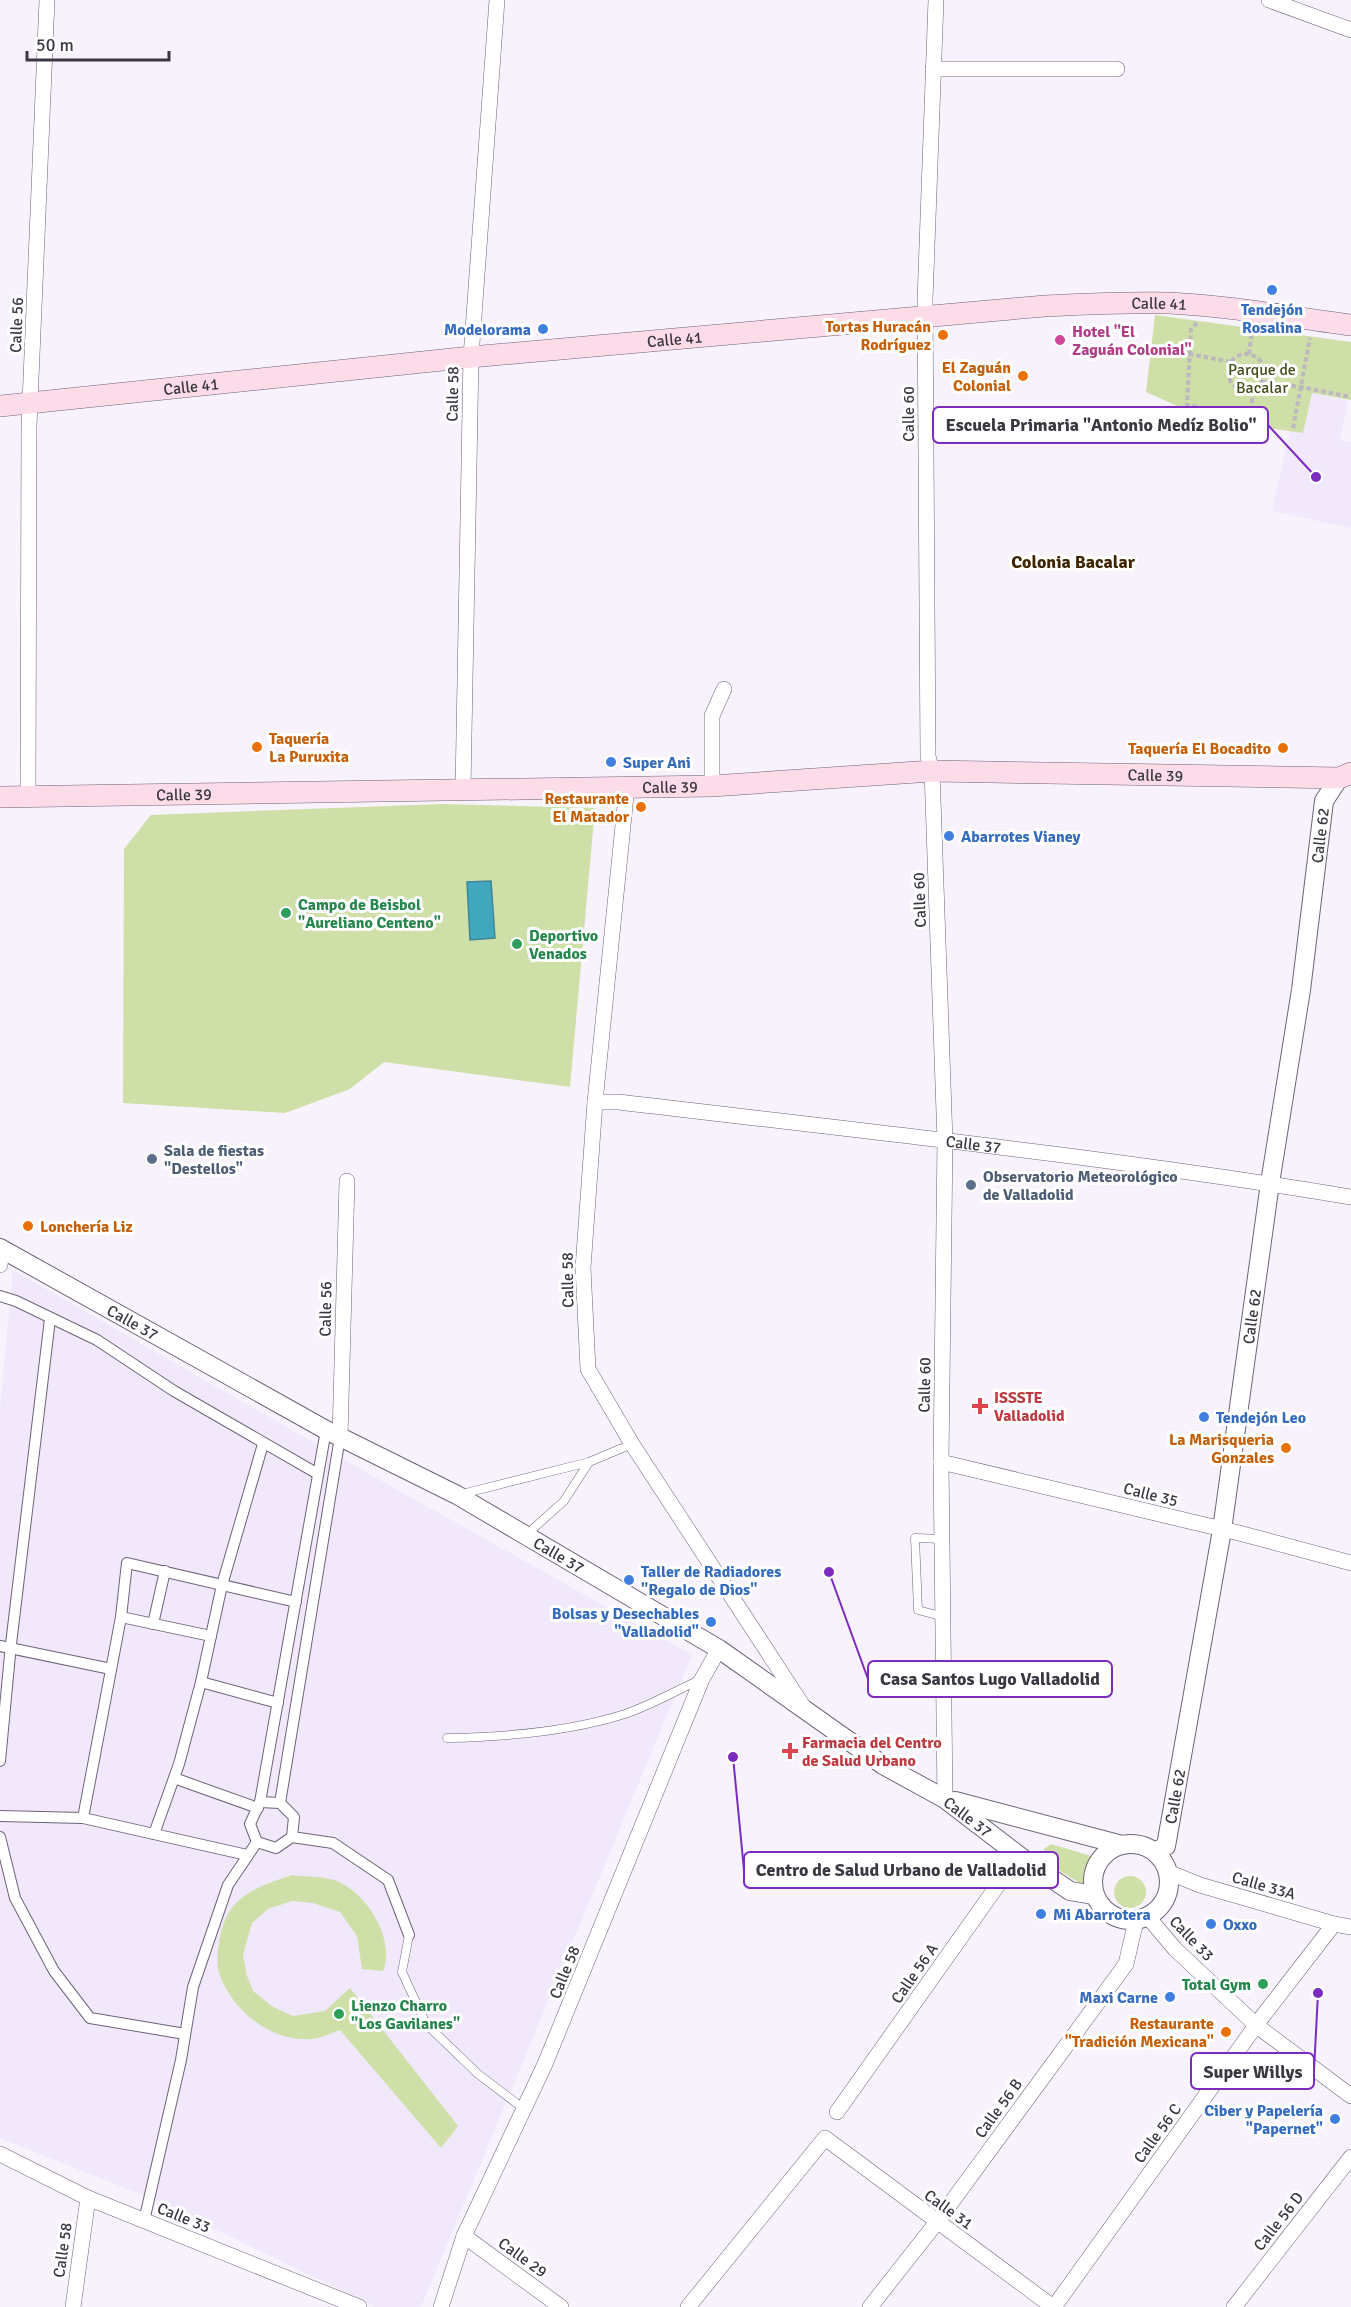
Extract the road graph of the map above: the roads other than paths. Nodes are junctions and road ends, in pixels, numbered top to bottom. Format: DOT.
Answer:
graph roads {
  1 [pos="47,0"];
  2 [pos="497,0"];
  3 [pos="936,0"];
  4 [pos="1269,0"];
  5 [pos="1351,30"];
  6 [pos="933,69"];
  7 [pos="1117,69"];
  8 [pos="925,317"];
  9 [pos="1351,325"];
  10 [pos="471,357"];
  11 [pos="32,403"];
  12 [pos="0,406"];
  13 [pos="724,689"];
  14 [pos="1347,770"];
  15 [pos="932,771"];
  16 [pos="627,786"];
  17 [pos="712,786"];
  18 [pos="463,789"];
  19 [pos="0,796"];
  20 [pos="28,796"];
  21 [pos="595,1102"];
  22 [pos="945,1141"];
  23 [pos="347,1181"];
  24 [pos="1270,1183"];
  25 [pos="1351,1197"];
  26 [pos="1,1254"];
  27 [pos="0,1296"];
  28 [pos="50,1319"];
  29 [pos="333,1434"];
  30 [pos="263,1444"];
  31 [pos="632,1444"];
  32 [pos="589,1461"];
  33 [pos="942,1462"];
  34 [pos="318,1474"];
  35 [pos="457,1495"];
  36 [pos="1222,1530"];
  37 [pos="525,1536"];
  38 [pos="943,1539"];
  39 [pos="1351,1563"];
  40 [pos="165,1571"];
  41 [pos="222,1584"];
  42 [pos="296,1602"];
  43 [pos="121,1617"];
  44 [pos="944,1617"];
  45 [pos="153,1624"];
  46 [pos="211,1636"];
  47 [pos="5,1648"];
  48 [pos="719,1649"];
  49 [pos="111,1670"];
  50 [pos="702,1678"];
  51 [pos="201,1682"];
  52 [pos="278,1702"];
  53 [pos="806,1712"];
  54 [pos="447,1738"];
  55 [pos="0,1761"];
  56 [pos="174,1778"];
  57 [pos="945,1799"];
  58 [pos="280,1803"];
  59 [pos="259,1805"];
  60 [pos="0,1816"];
  61 [pos="83,1818"];
  62 [pos="154,1834"];
  63 [pos="0,1837"];
  64 [pos="292,1837"];
  65 [pos="257,1842"];
  66 [pos="1122,1845"];
  67 [pos="1155,1852"];
  68 [pos="247,1855"];
  69 [pos="1019,1855"];
  70 [pos="1168,1872"];
  71 [pos="1094,1895"];
  72 [pos="1142,1919"];
  73 [pos="1334,1924"];
  74 [pos="1351,1927"];
  75 [pos="409,1935"];
  76 [pos="1257,2026"];
  77 [pos="185,2034"];
  78 [pos="1351,2096"];
  79 [pos="524,2109"];
  80 [pos="837,2112"];
  81 [pos="0,2154"];
  82 [pos="1351,2157"];
  83 [pos="88,2198"];
  84 [pos="144,2221"];
  85 [pos="937,2222"];
  86 [pos="464,2236"];
  87 [pos="73,2307"];
  88 [pos="358,2307"];
  89 [pos="441,2307"];
  90 [pos="561,2307"];
  91 [pos="688,2307"];
  92 [pos="870,2307"];
  93 [pos="1053,2307"];
  94 [pos="1234,2307"];
  1 -- 11 [label="street, Calle 56"];
  2 -- 10 [label="street, Calle 58"];
  3 -- 6 [label="street, Calle 60"];
  4 -- 5 [label="street"];
  6 -- 7 [label="street"];
  6 -- 8 [label="street, Calle 60"];
  8 -- 9 [label="main road, Calle 41"];
  8 -- 10 [label="main road, Calle 41"];
  8 -- 15 [label="street, Calle 60"];
  10 -- 11 [label="main road, Calle 41"];
  10 -- 18 [label="street, Calle 58"];
  11 -- 12 [label="main road, Calle 41"];
  11 -- 20 [label="street, Calle 56"];
  13 -- 17 [label="street"];
  14 -- 15 [label="main road, Calle 39"];
  14 -- 24 [label="street, Calle 62"];
  15 -- 17 [label="main road, Calle 39"];
  15 -- 22 [label="street, Calle 60"];
  16 -- 17 [label="main road, Calle 39"];
  16 -- 18 [label="main road, Calle 39"];
  16 -- 21 [label="street, Calle 58"];
  18 -- 20 [label="main road, Calle 39"];
  19 -- 20 [label="main road, Calle 39"];
  21 -- 22 [label="street, Calle 37"];
  21 -- 31 [label="street, Calle 58"];
  22 -- 24 [label="street, Calle 37"];
  22 -- 33 [label="street, Calle 60"];
  23 -- 29 [label="street, Calle 56"];
  24 -- 25 [label="street, Calle 37"];
  24 -- 36 [label="street, Calle 62"];
  26 -- 29 [label="street, Calle 37"];
  27 -- 28 [label="street"];
  28 -- 30 [label="street"];
  28 -- 47 [label="street"];
  29 -- 34 [label="street"];
  29 -- 35 [label="street, Calle 37"];
  29 -- 58 [label="street"];
  30 -- 34 [label="street"];
  30 -- 41 [label="street"];
  31 -- 32 [label="lane"];
  31 -- 53 [label="street, Calle 58"];
  32 -- 35 [label="lane"];
  32 -- 37 [label="lane"];
  33 -- 36 [label="street, Calle 35"];
  33 -- 38 [label="street, Calle 60"];
  34 -- 42 [label="street"];
  35 -- 37 [label="street, Calle 37"];
  36 -- 39 [label="street, Calle 35"];
  36 -- 67 [label="street, Calle 62"];
  37 -- 48 [label="street, Calle 37"];
  38 -- 44 [label="street, Calle 60"];
  38 -- 44 [label="lane"];
  40 -- 41 [label="street"];
  40 -- 43 [label="street"];
  40 -- 45 [label="street"];
  41 -- 42 [label="street"];
  41 -- 46 [label="street"];
  42 -- 52 [label="street"];
  43 -- 45 [label="street"];
  43 -- 49 [label="street"];
  44 -- 57 [label="street, Calle 60"];
  45 -- 46 [label="street"];
  46 -- 51 [label="street"];
  47 -- 49 [label="street"];
  47 -- 55 [label="street"];
  48 -- 50 [label="street, Calle 58"];
  48 -- 53 [label="street, Calle 37"];
  49 -- 61 [label="street"];
  50 -- 54 [label="lane"];
  50 -- 79 [label="street, Calle 58"];
  51 -- 52 [label="street"];
  51 -- 56 [label="street"];
  52 -- 59 [label="street"];
  53 -- 57 [label="street, Calle 37"];
  56 -- 59 [label="street"];
  56 -- 62 [label="street"];
  57 -- 66 [label="street"];
  57 -- 69 [label="street, Calle 37"];
  58 -- 59 [label="street"];
  58 -- 64 [label="street"];
  59 -- 65 [label="street"];
  60 -- 61 [label="street"];
  61 -- 62 [label="street"];
  62 -- 68 [label="street"];
  63 -- 77 [label="street"];
  64 -- 65 [label="street"];
  64 -- 75 [label="street"];
  65 -- 68 [label="street"];
  66 -- 67 [label="street"];
  66 -- 71 [label="street"];
  67 -- 70 [label="street"];
  68 -- 77 [label="street"];
  69 -- 71 [label="street, Calle 37"];
  69 -- 80 [label="street, Calle 56 A"];
  70 -- 72 [label="street"];
  70 -- 73 [label="street, Calle 33A"];
  71 -- 72 [label="street"];
  72 -- 76 [label="street, Calle 33"];
  72 -- 85 [label="street, Calle 56 B"];
  73 -- 74 [label="street, Calle 33A"];
  73 -- 76 [label="street, Calle 56 C"];
  75 -- 79 [label="lane"];
  76 -- 78 [label="street, Calle 33"];
  76 -- 93 [label="street, Calle 56 C"];
  77 -- 84 [label="street"];
  79 -- 86 [label="street, Calle 58"];
  81 -- 83 [label="street, Calle 33"];
  82 -- 94 [label="street, Calle 56 D"];
  83 -- 84 [label="street, Calle 33"];
  83 -- 87 [label="street, Calle 58"];
  84 -- 88 [label="street, Calle 33"];
  85 -- 91 [label="street, Calle 31"];
  85 -- 92 [label="street, Calle 56 B"];
  85 -- 93 [label="street, Calle 31"];
  86 -- 89 [label="street, Calle 58"];
  86 -- 90 [label="street, Calle 29"];
}
